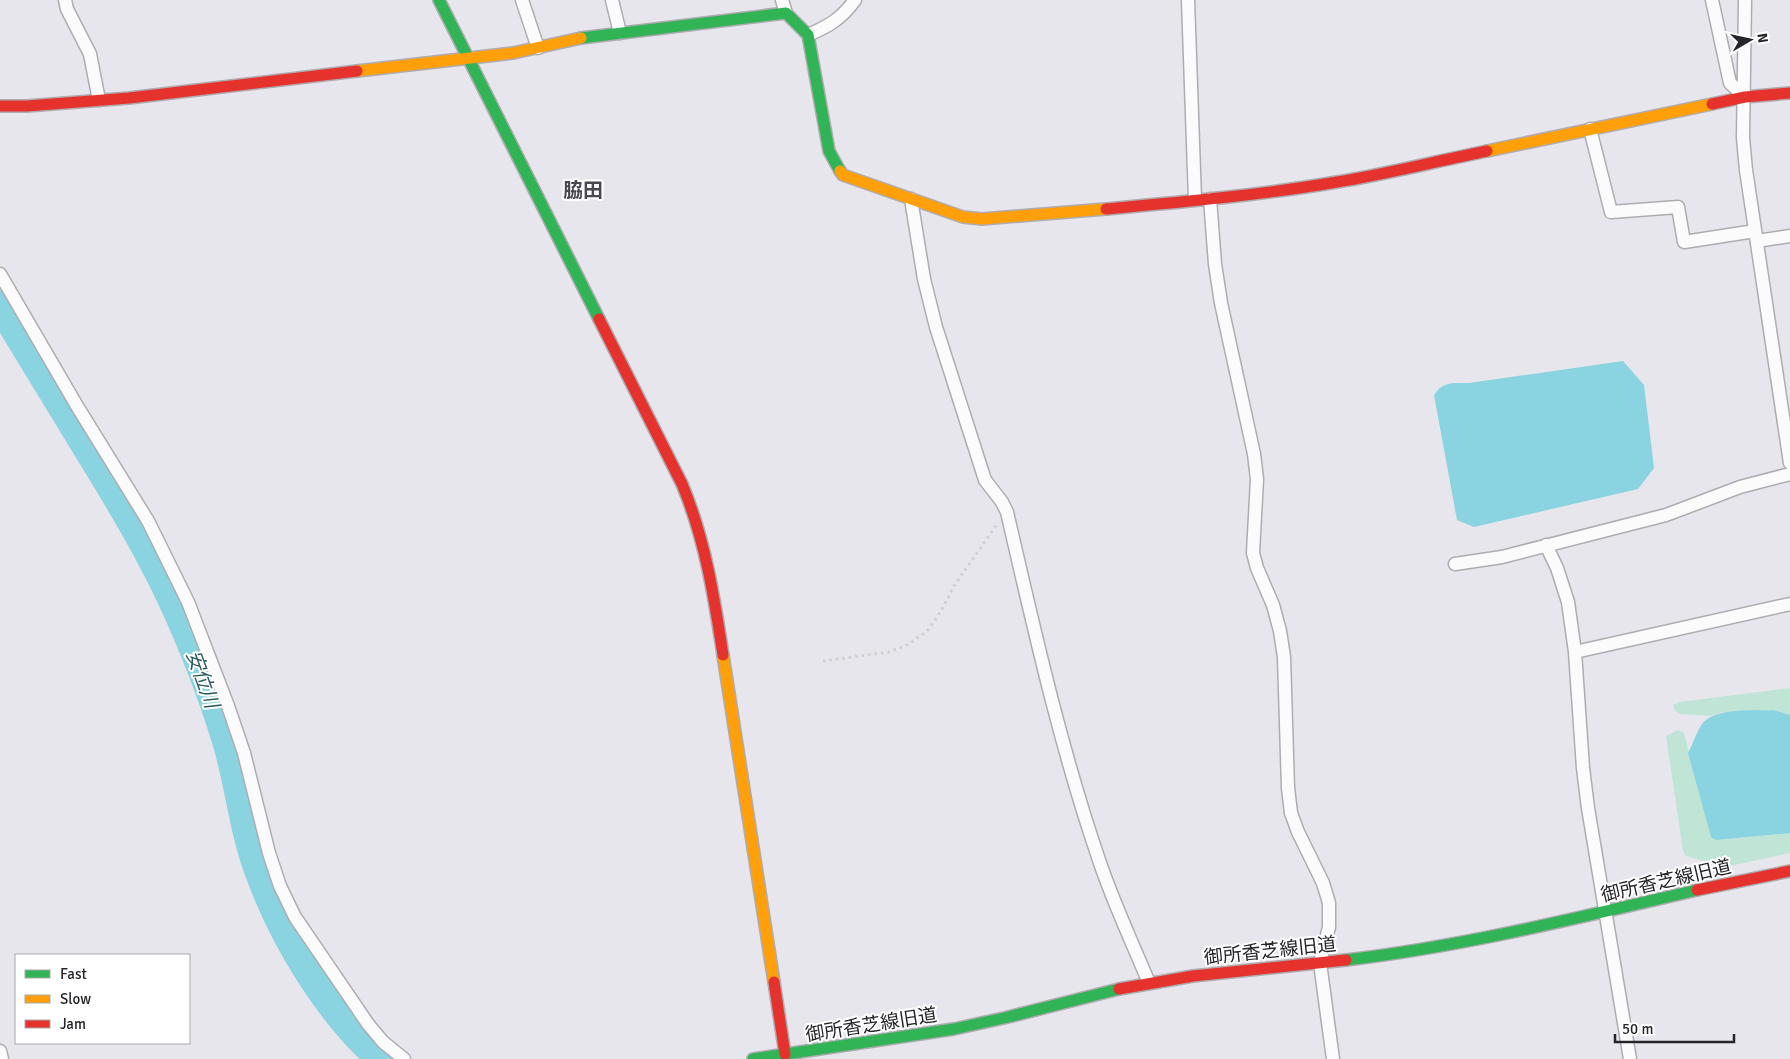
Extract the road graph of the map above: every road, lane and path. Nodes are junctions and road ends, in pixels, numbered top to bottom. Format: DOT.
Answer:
graph roads {
  1 [pos="65,0"];
  2 [pos="439,0"];
  3 [pos="522,0"];
  4 [pos="612,0"];
  5 [pos="782,0"];
  6 [pos="855,0"];
  7 [pos="1188,0"];
  8 [pos="1712,0"];
  9 [pos="1745,0"];
  10 [pos="786,13"];
  11 [pos="620,33"];
  12 [pos="808,36"];
  13 [pos="538,48"];
  14 [pos="467,58"];
  15 [pos="1790,93"];
  16 [pos="1745,97"];
  17 [pos="99,100"];
  18 [pos="0,106"];
  19 [pos="1590,129"];
  20 [pos="1210,198"];
  21 [pos="911,199"];
  22 [pos="1195,200"];
  23 [pos="1756,236"];
  24 [pos="1790,236"];
  25 [pos="0,274"];
  26 [pos="1787,421"];
  27 [pos="1790,463"];
  28 [pos="1790,474"];
  29 [pos="1007,512"];
  30 [pos="1546,545"];
  31 [pos="1455,564"];
  32 [pos="1790,604"];
  33 [pos="1575,652"];
  34 [pos="823,661"];
  35 [pos="1790,871"];
  36 [pos="1604,913"];
  37 [pos="1320,963"];
  38 [pos="1149,982"];
  39 [pos="0,1051"];
  40 [pos="785,1054"];
  41 [pos="2,1059"];
  42 [pos="404,1059"];
  43 [pos="753,1059"];
  44 [pos="1333,1059"];
  45 [pos="1630,1059"];
  1 -- 17 [label="street"];
  2 -- 14 [label="street"];
  3 -- 13 [label="street"];
  4 -- 11 [label="street"];
  5 -- 10 [label="street"];
  6 -- 12 [label="street"];
  7 -- 22 [label="street"];
  8 -- 16 [label="street"];
  9 -- 16 [label="street"];
  10 -- 11 [label="street"];
  10 -- 12 [label="street"];
  11 -- 13 [label="street"];
  12 -- 21 [label="street"];
  13 -- 14 [label="street"];
  14 -- 17 [label="street"];
  14 -- 40 [label="street"];
  15 -- 16 [label="street"];
  16 -- 19 [label="street"];
  16 -- 23 [label="street"];
  17 -- 18 [label="street"];
  19 -- 20 [label="street"];
  19 -- 23 [label="street"];
  20 -- 22 [label="street"];
  20 -- 37 [label="street"];
  21 -- 22 [label="street"];
  21 -- 29 [label="street"];
  23 -- 24 [label="street"];
  23 -- 26 [label="street"];
  25 -- 42 [label="street"];
  26 -- 27 [label="street"];
  28 -- 30 [label="street"];
  29 -- 34 [label="path"];
  29 -- 38 [label="street"];
  30 -- 31 [label="street"];
  30 -- 33 [label="street"];
  32 -- 33 [label="street"];
  33 -- 36 [label="street"];
  35 -- 36 [label="street, 御所香芝線旧道"];
  36 -- 37 [label="street, 御所香芝線旧道"];
  36 -- 45 [label="street"];
  37 -- 38 [label="street, 御所香芝線旧道"];
  37 -- 44 [label="street"];
  38 -- 40 [label="street, 御所香芝線旧道"];
  39 -- 41 [label="street"];
  40 -- 43 [label="street, 御所香芝線旧道"];
}
